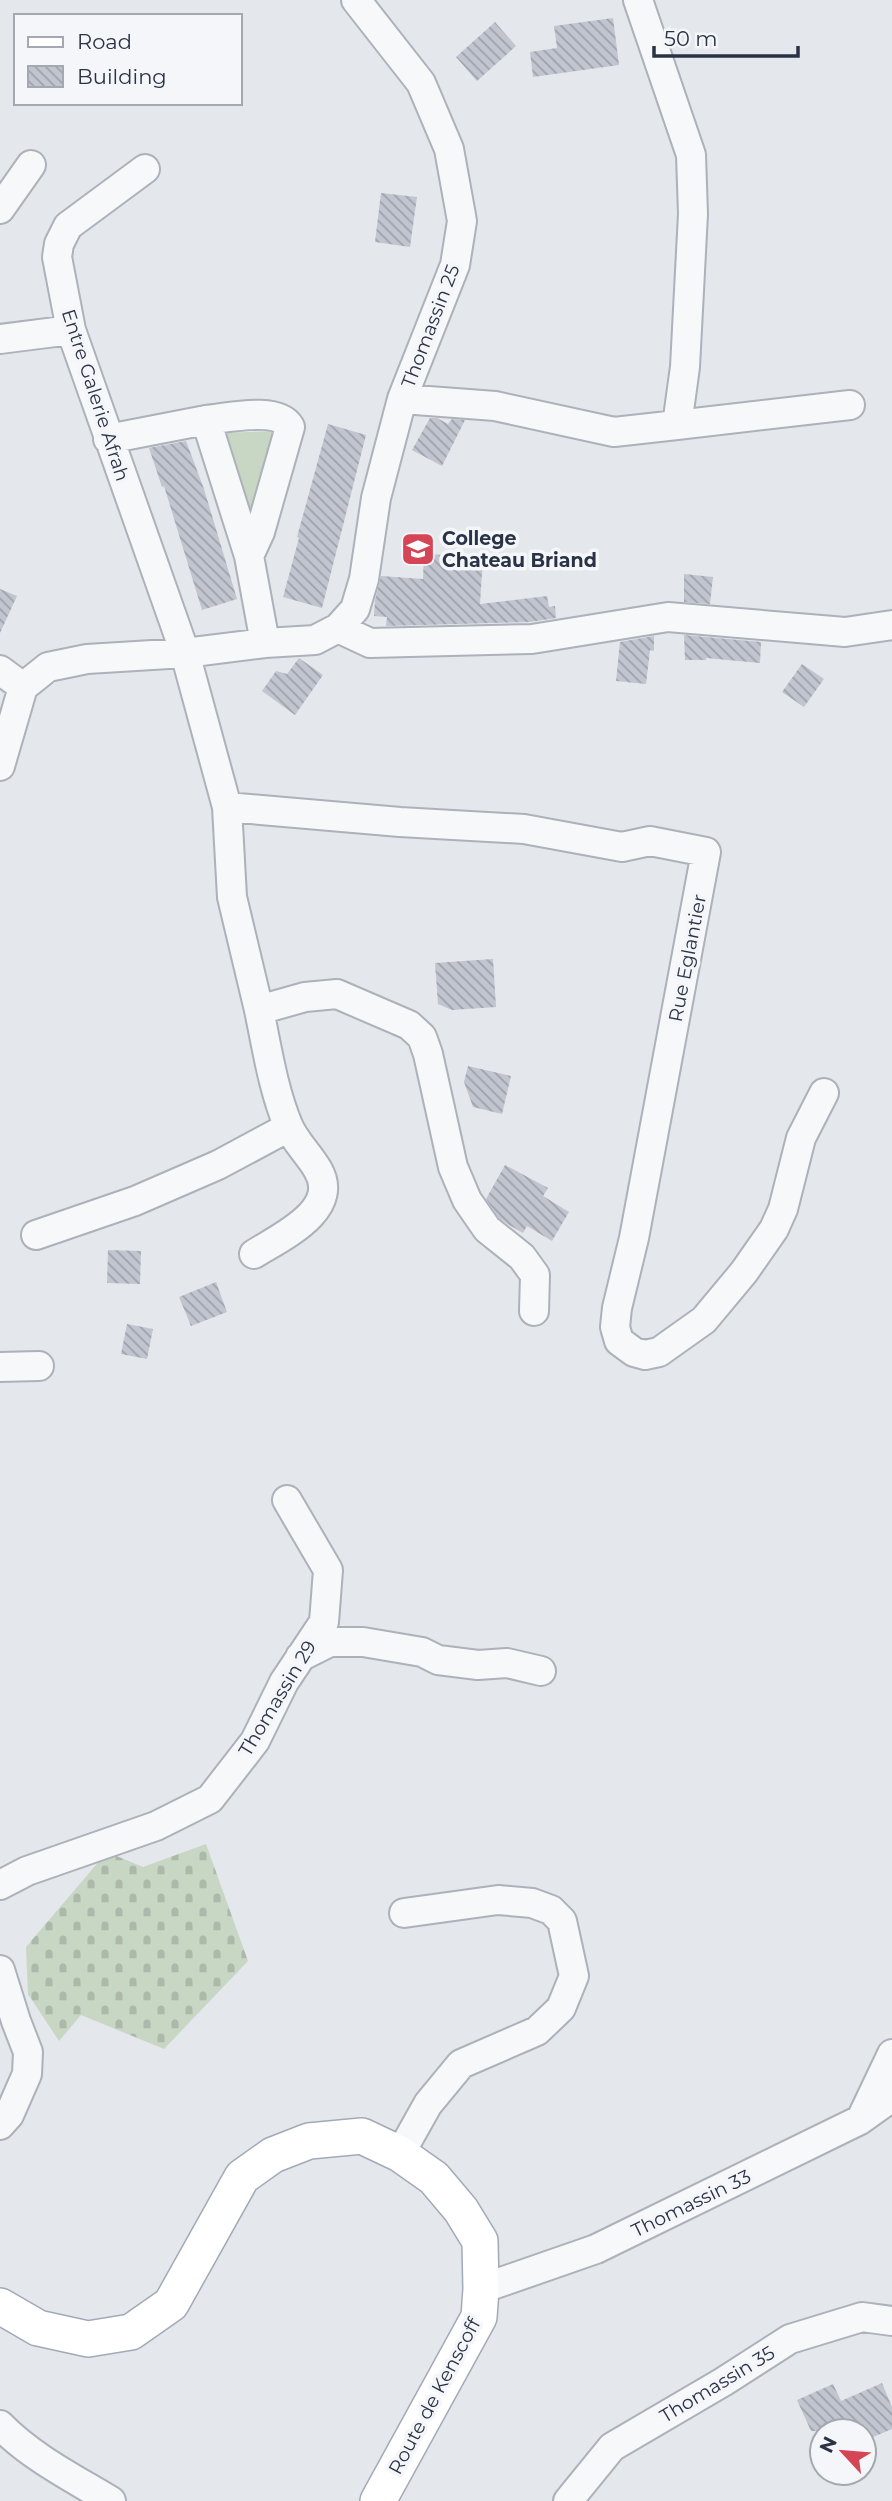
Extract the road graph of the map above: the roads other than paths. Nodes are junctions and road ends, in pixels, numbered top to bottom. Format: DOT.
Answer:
graph roads {
  1 [pos="356,0"];
  2 [pos="638,0"];
  3 [pos="31,165"];
  4 [pos="145,169"];
  5 [pos="0,209"];
  6 [pos="71,330"];
  7 [pos="0,340"];
  8 [pos="402,399"];
  9 [pos="850,405"];
  10 [pos="206,420"];
  11 [pos="677,425"];
  12 [pos="108,439"];
  13 [pos="250,556"];
  14 [pos="892,625"];
  15 [pos="338,628"];
  16 [pos="265,643"];
  17 [pos="185,653"];
  18 [pos="0,670"];
  19 [pos="23,687"];
  20 [pos="0,766"];
  21 [pos="227,807"];
  22 [pos="259,1010"];
  23 [pos="824,1093"];
  24 [pos="289,1127"];
  25 [pos="36,1235"];
  26 [pos="254,1254"];
  27 [pos="534,1311"];
  28 [pos="39,1366"];
  29 [pos="0,1367"];
  30 [pos="287,1500"];
  31 [pos="300,1657"];
  32 [pos="541,1671"];
  33 [pos="0,1885"];
  34 [pos="404,1913"];
  35 [pos="0,1970"];
  36 [pos="892,2054"];
  37 [pos="892,2097"];
  38 [pos="860,2120"];
  39 [pos="0,2125"];
  40 [pos="400,2154"];
  41 [pos="481,2289"];
  42 [pos="0,2306"];
  43 [pos="892,2321"];
  44 [pos="0,2425"];
  45 [pos="111,2501"];
  46 [pos="378,2501"];
  47 [pos="568,2501"];
  1 -- 8 [label="street, Thomassin 25"];
  2 -- 11 [label="street"];
  3 -- 5 [label="street"];
  4 -- 6 [label="street, Entre Galerie Afrah"];
  6 -- 7 [label="street"];
  6 -- 12 [label="street, Entre Galerie Afrah"];
  8 -- 11 [label="street"];
  8 -- 15 [label="street, Thomassin 25"];
  9 -- 11 [label="street"];
  10 -- 12 [label="street"];
  10 -- 13 [label="street"];
  10 -- 13 [label="street"];
  12 -- 17 [label="street, Entre Galerie Afrah"];
  13 -- 16 [label="street"];
  14 -- 15 [label="street"];
  15 -- 16 [label="street"];
  16 -- 17 [label="street"];
  17 -- 19 [label="street"];
  17 -- 21 [label="street"];
  18 -- 19 [label="street"];
  19 -- 20 [label="street"];
  21 -- 22 [label="street"];
  21 -- 23 [label="street, Rue Eglantier"];
  22 -- 24 [label="street"];
  22 -- 27 [label="street"];
  24 -- 25 [label="street"];
  24 -- 26 [label="street"];
  28 -- 29 [label="street"];
  30 -- 31 [label="street, Thomassin 29"];
  31 -- 32 [label="street"];
  31 -- 33 [label="street, Thomassin 29"];
  34 -- 40 [label="street"];
  35 -- 39 [label="street"];
  36 -- 38 [label="street"];
  37 -- 38 [label="street, Thomassin 33"];
  38 -- 41 [label="street, Thomassin 33"];
  40 -- 41 [label="main road, Route de Kenscoff"];
  40 -- 42 [label="main road, Route de Kenscoff"];
  41 -- 46 [label="main road, Route de Kenscoff"];
  43 -- 47 [label="street, Thomassin 35"];
  44 -- 45 [label="street"];
}
